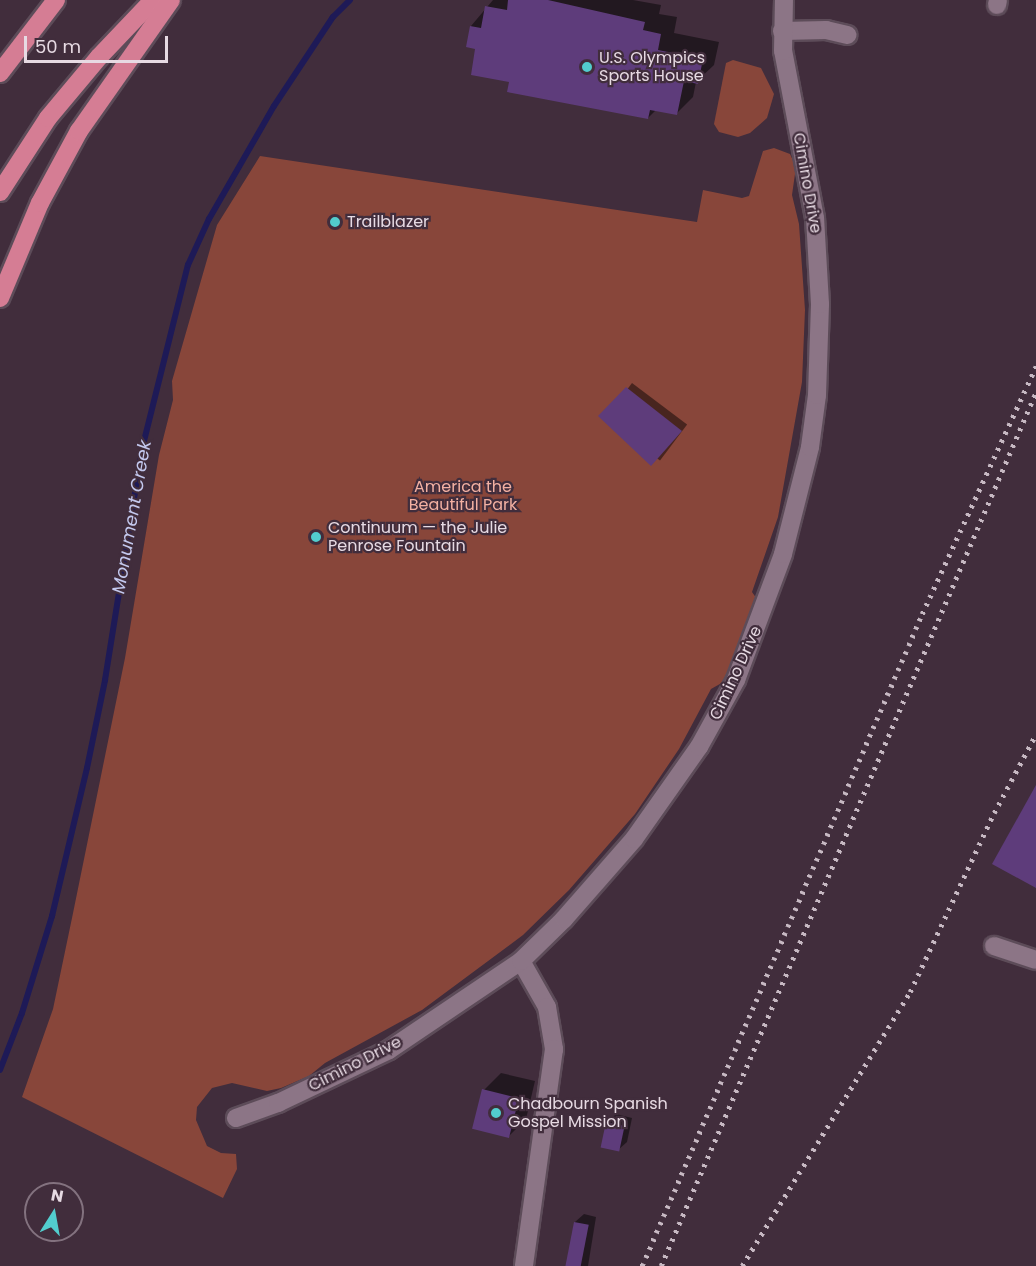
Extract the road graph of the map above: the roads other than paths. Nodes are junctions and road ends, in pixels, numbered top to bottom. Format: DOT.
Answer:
graph roads {
  1 [pos="56,0"];
  2 [pos="153,0"];
  3 [pos="171,0"];
  4 [pos="784,0"];
  5 [pos="782,31"];
  6 [pos="847,35"];
  7 [pos="0,73"];
  8 [pos="0,192"];
  9 [pos="0,298"];
  10 [pos="994,946"];
  11 [pos="1036,960"];
  12 [pos="521,961"];
  13 [pos="236,1118"];
  14 [pos="524,1266"];
  1 -- 7 [label="highway"];
  2 -- 8 [label="highway"];
  3 -- 9 [label="highway"];
  4 -- 5 [label="street, Cimino Drive"];
  5 -- 6 [label="street"];
  5 -- 12 [label="street, Cimino Drive"];
  10 -- 11 [label="street"];
  12 -- 13 [label="street, Cimino Drive"];
  12 -- 14 [label="street"];
}
